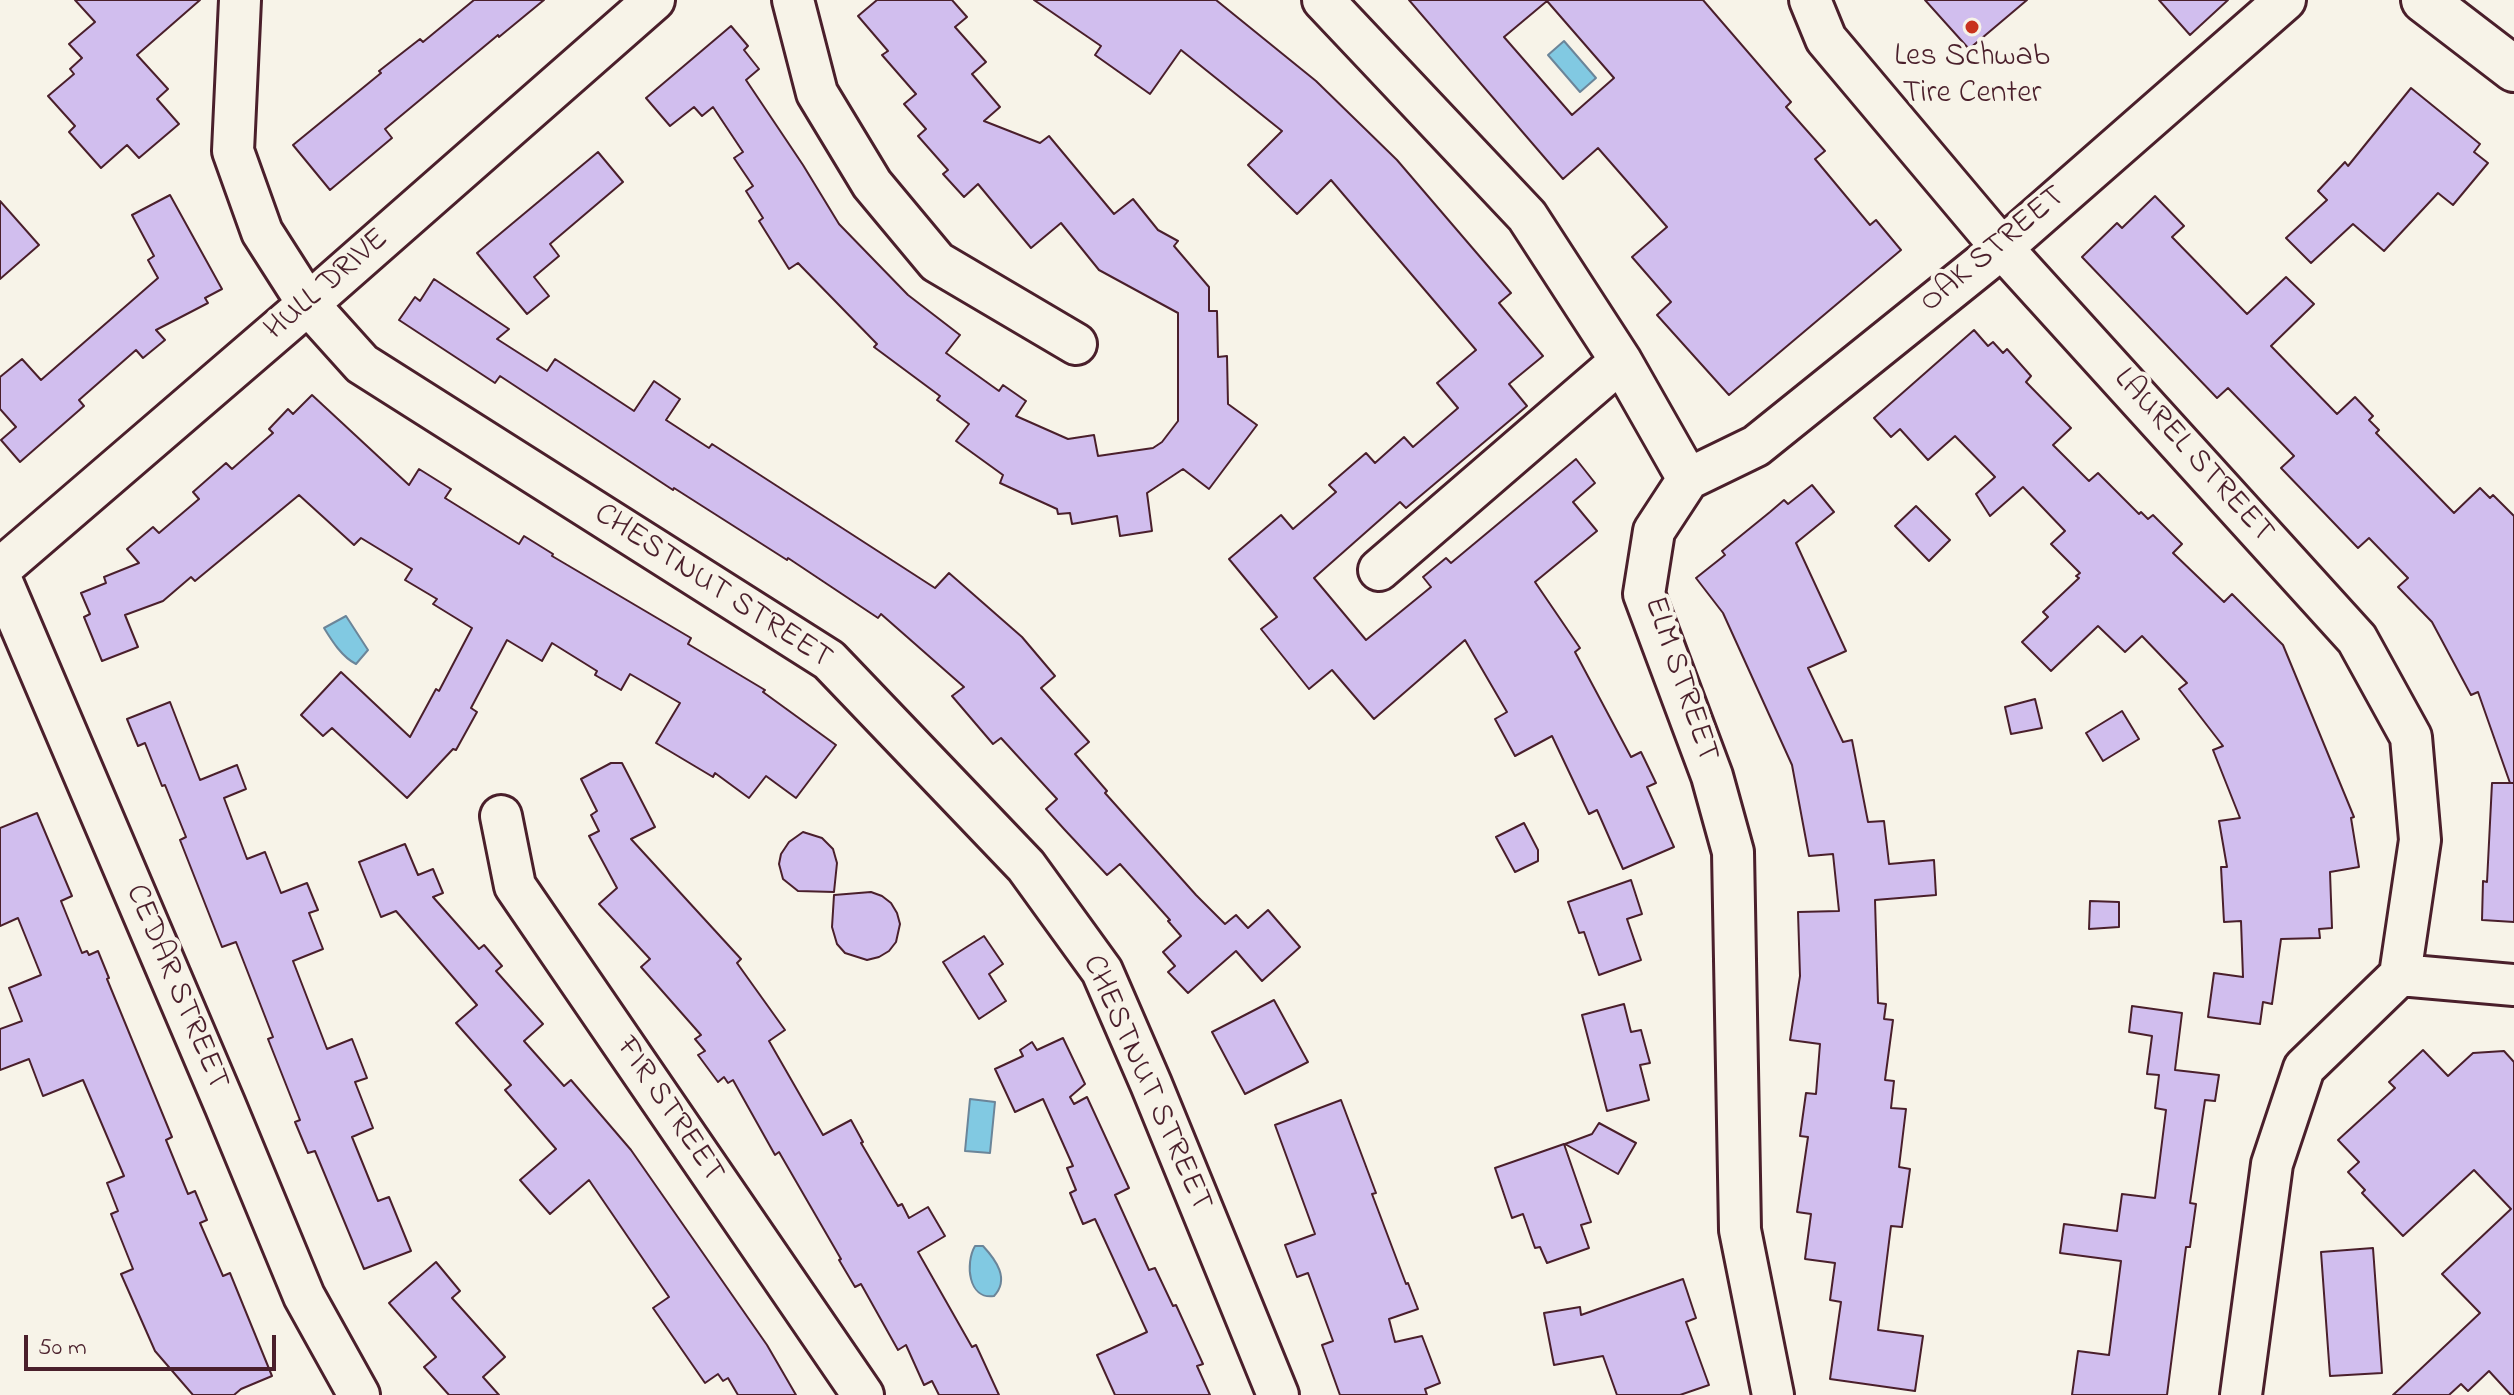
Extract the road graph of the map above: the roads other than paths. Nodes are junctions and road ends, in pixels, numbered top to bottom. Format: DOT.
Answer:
graph roads {
  1 [pos="240,0"];
  2 [pos="654,0"];
  3 [pos="793,0"];
  4 [pos="1323,0"];
  5 [pos="1810,0"];
  6 [pos="2285,0"];
  7 [pos="2424,0"];
  8 [pos="2514,69"];
  9 [pos="2002,248"];
  10 [pos="308,304"];
  11 [pos="1076,344"];
  12 [pos="1621,361"];
  13 [pos="1688,479"];
  14 [pos="0,569"];
  15 [pos="1379,570"];
  16 [pos="0,577"];
  17 [pos="501,816"];
  18 [pos="2400,975"];
  19 [pos="2514,985"];
  20 [pos="2245,1392"];
  21 [pos="359,1395"];
  22 [pos="863,1395"];
  23 [pos="1278,1395"];
  24 [pos="1773,1395"];
  1 -- 10 [label="street, CHESTNUT STREET"];
  2 -- 10 [label="street, HULL DRIVE"];
  3 -- 11 [label="street"];
  4 -- 12 [label="street"];
  5 -- 9 [label="street, LAUREL STREET"];
  6 -- 9 [label="street, OAK STREET"];
  7 -- 8 [label="main road"];
  9 -- 13 [label="street, OAK STREET"];
  9 -- 18 [label="street, LAUREL STREET"];
  10 -- 14 [label="street, HULL DRIVE"];
  10 -- 23 [label="street, CHESTNUT STREET"];
  12 -- 13 [label="street"];
  12 -- 15 [label="street"];
  13 -- 24 [label="street, ELM STREET"];
  16 -- 21 [label="street, CEDAR STREET"];
  17 -- 22 [label="street, FIR STREET"];
  18 -- 19 [label="street"];
  18 -- 20 [label="street"];
}
